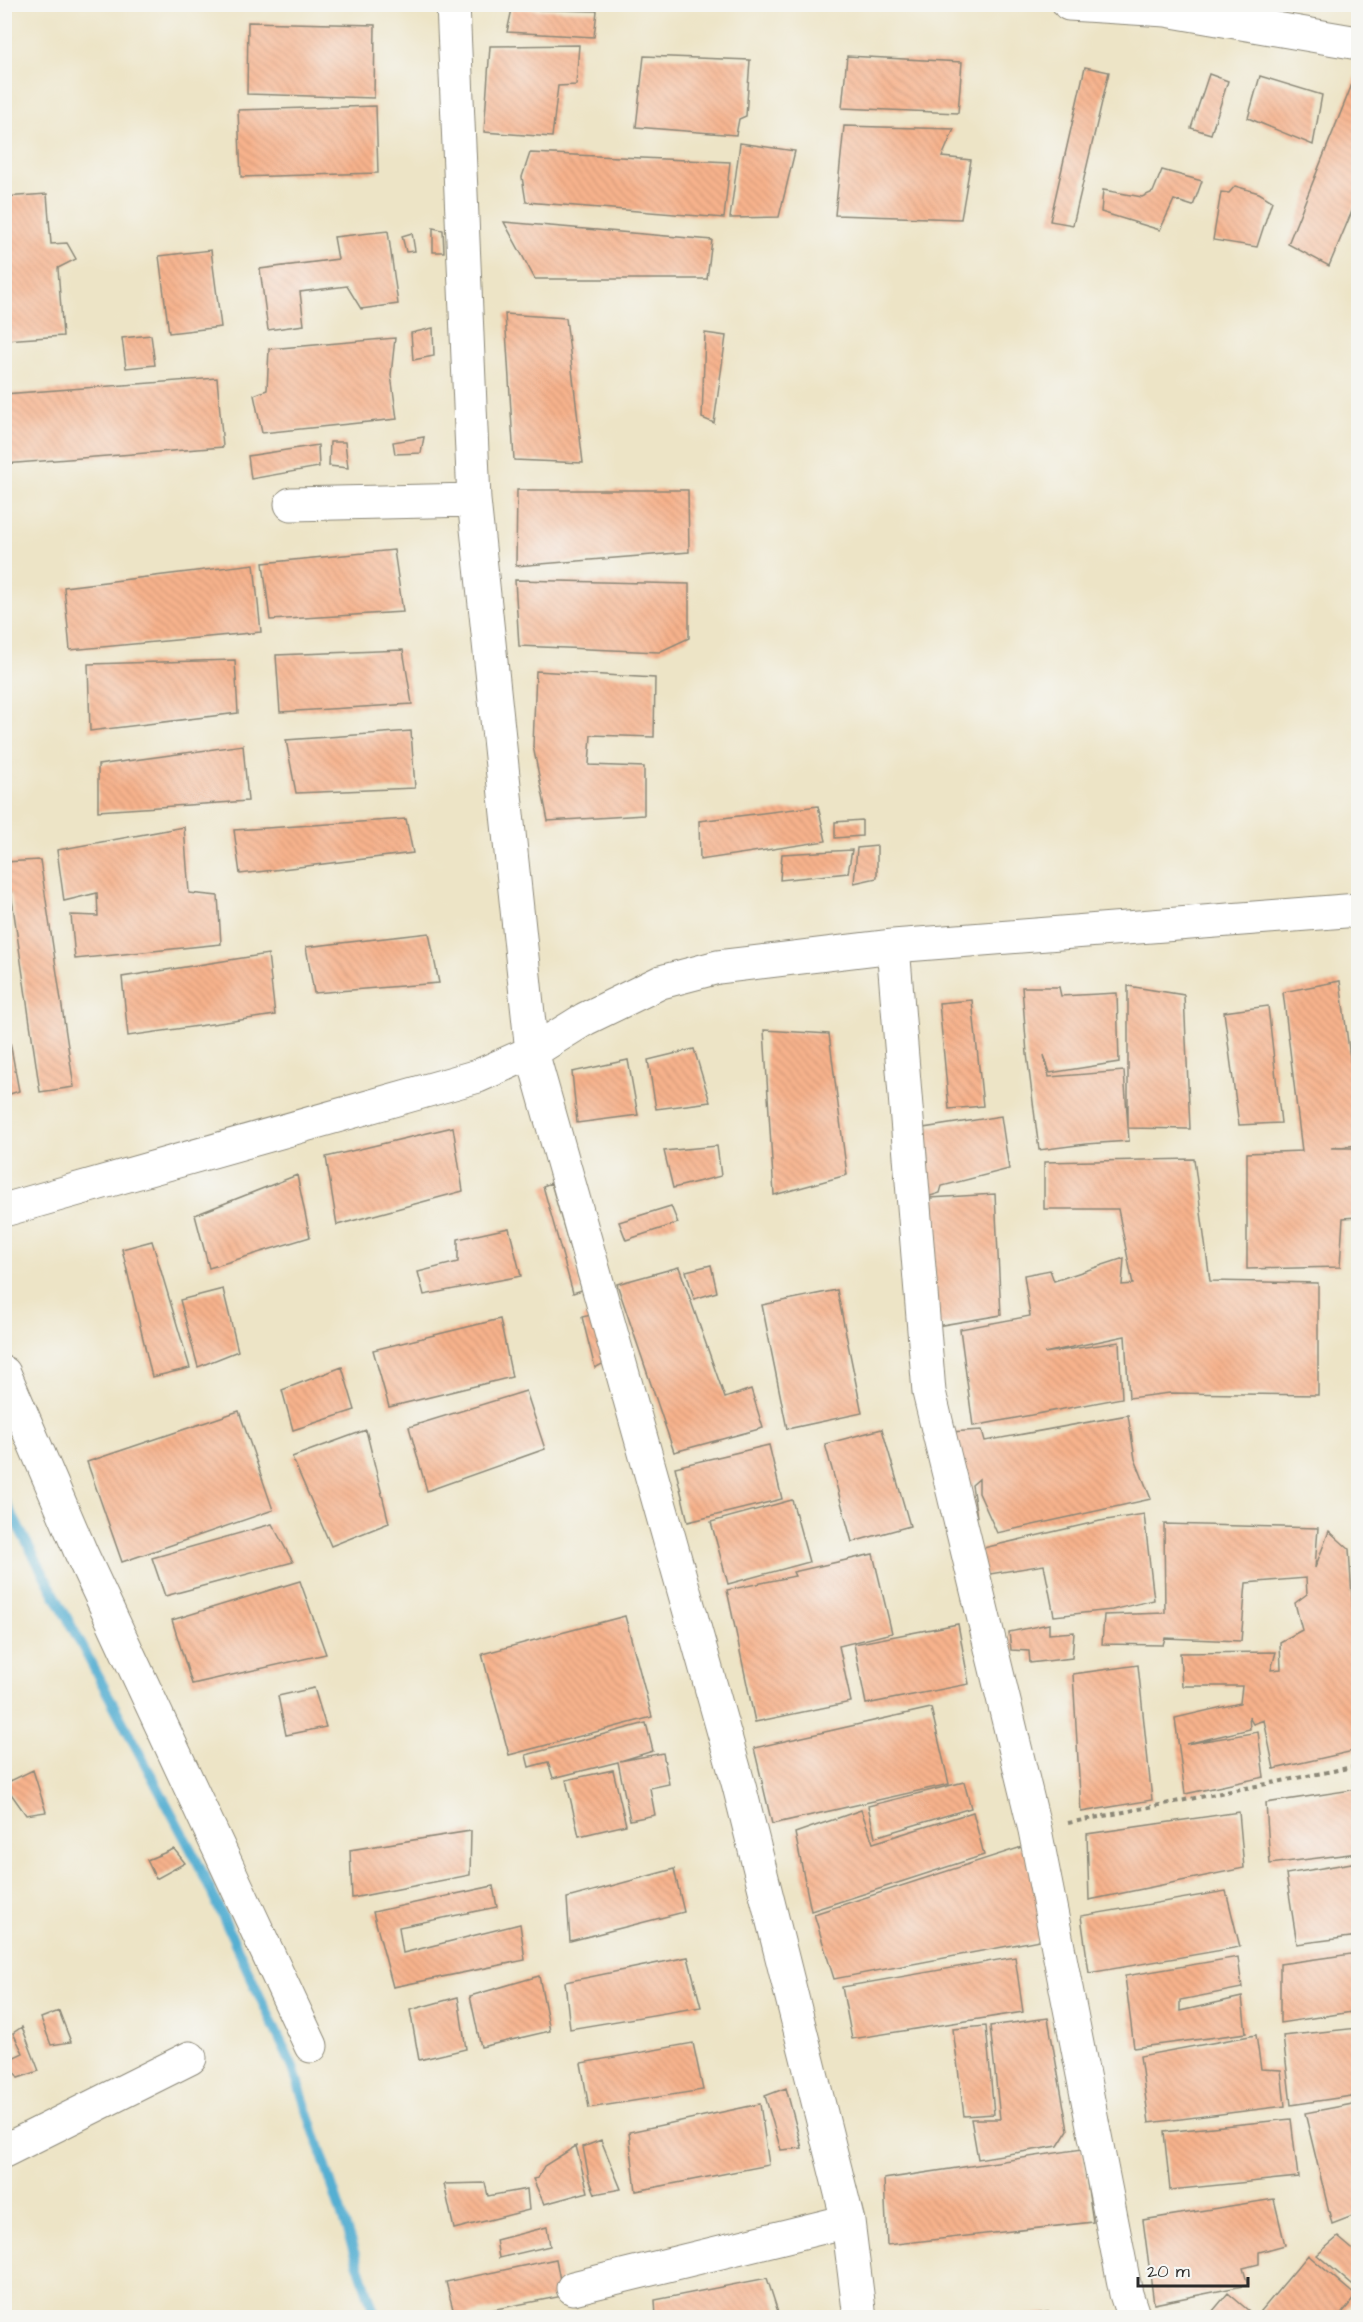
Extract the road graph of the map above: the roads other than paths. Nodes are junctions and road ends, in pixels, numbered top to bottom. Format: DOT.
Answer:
graph roads {
  1 [pos="453,4"];
  2 [pos="1069,4"];
  3 [pos="1166,7"];
  4 [pos="1359,43"];
  5 [pos="474,500"];
  6 [pos="291,504"];
  7 [pos="1359,910"];
  8 [pos="893,946"];
  9 [pos="532,1052"];
  10 [pos="4,1210"];
  11 [pos="4,1373"];
  12 [pos="311,2046"];
  13 [pos="190,2058"];
  14 [pos="4,2151"];
  15 [pos="848,2221"];
  16 [pos="573,2288"];
  17 [pos="860,2318"];
  18 [pos="1134,2318"];
  1 -- 5 [label="street"];
  2 -- 3 [label="street"];
  3 -- 4 [label="street"];
  5 -- 6 [label="street"];
  5 -- 9 [label="street"];
  7 -- 8 [label="street"];
  8 -- 9 [label="street"];
  8 -- 18 [label="street"];
  9 -- 10 [label="street"];
  9 -- 15 [label="street"];
  11 -- 12 [label="street"];
  13 -- 14 [label="street"];
  15 -- 16 [label="street"];
  15 -- 17 [label="street"];
}
